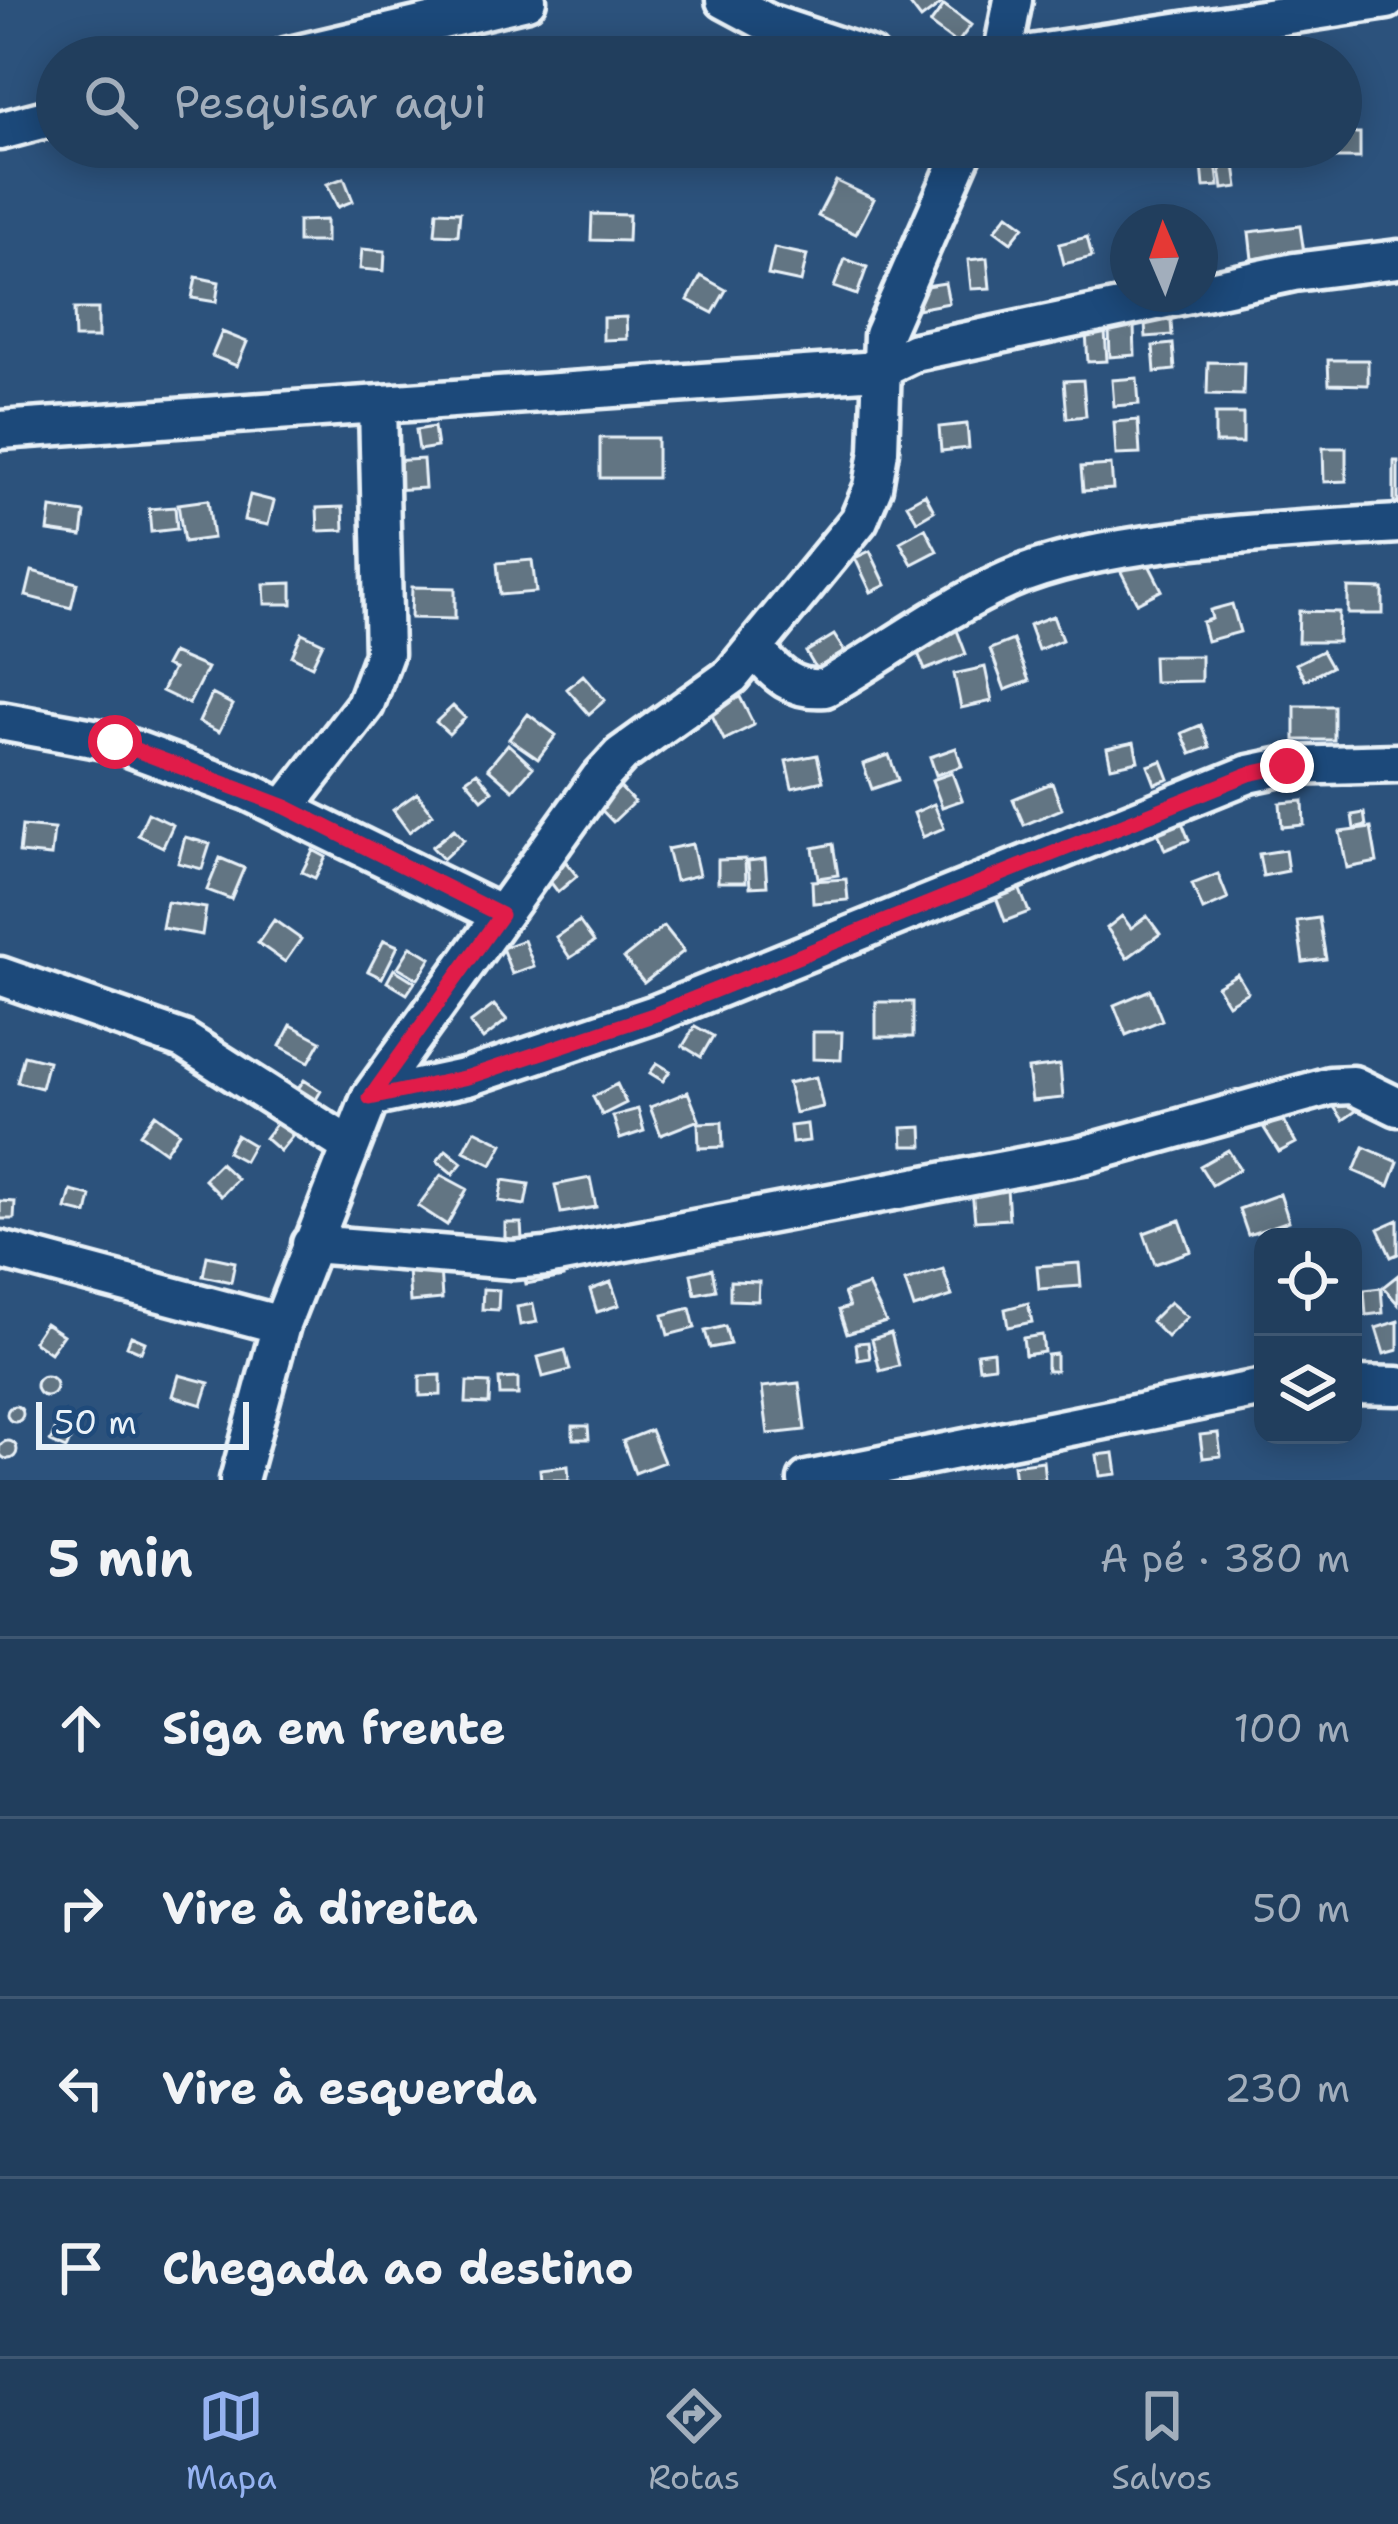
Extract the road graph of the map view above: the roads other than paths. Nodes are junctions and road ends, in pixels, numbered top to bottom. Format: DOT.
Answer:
graph roads {
  1 [pos="527,0"];
  2 [pos="726,0"];
  3 [pos="1013,0"];
  4 [pos="1387,0"];
  5 [pos="375,36"];
  6 [pos="807,36"];
  7 [pos="1006,36"];
  8 [pos="1150,36"];
  9 [pos="36,122"];
  10 [pos="0,131"];
  11 [pos="955,168"];
  12 [pos="1398,259"];
  13 [pos="1218,288"];
  14 [pos="1110,311"];
  15 [pos="878,370"];
  16 [pos="378,406"];
  17 [pos="0,430"];
  18 [pos="1398,524"];
  19 [pos="754,649"];
  20 [pos="0,721"];
  21 [pos="1398,764"];
  22 [pos="286,807"];
  23 [pos="501,915"];
  24 [pos="0,976"];
  25 [pos="370,1098"];
  26 [pos="1398,1107"];
  27 [pos="347,1145"];
  28 [pos="311,1244"];
  29 [pos="0,1250"];
  30 [pos="281,1325"];
  31 [pos="1362,1385"];
  32 [pos="1398,1386"];
  33 [pos="1254,1390"];
  34 [pos="239,1480"];
  35 [pos="807,1480"];
  1 -- 5 [label="street"];
  2 -- 6 [label="street"];
  3 -- 7 [label="street"];
  4 -- 8 [label="street"];
  9 -- 10 [label="street"];
  11 -- 15 [label="street"];
  12 -- 13 [label="street"];
  14 -- 15 [label="street"];
  15 -- 16 [label="street"];
  15 -- 19 [label="street"];
  16 -- 17 [label="street"];
  16 -- 22 [label="street"];
  18 -- 19 [label="street"];
  19 -- 23 [label="street"];
  20 -- 22 [label="street"];
  21 -- 25 [label="street"];
  22 -- 23 [label="street"];
  23 -- 25 [label="street"];
  24 -- 27 [label="street"];
  25 -- 27 [label="street"];
  26 -- 28 [label="street"];
  27 -- 28 [label="street"];
  28 -- 30 [label="street"];
  29 -- 30 [label="street"];
  30 -- 34 [label="street"];
  31 -- 32 [label="street"];
  33 -- 35 [label="street"];
}
